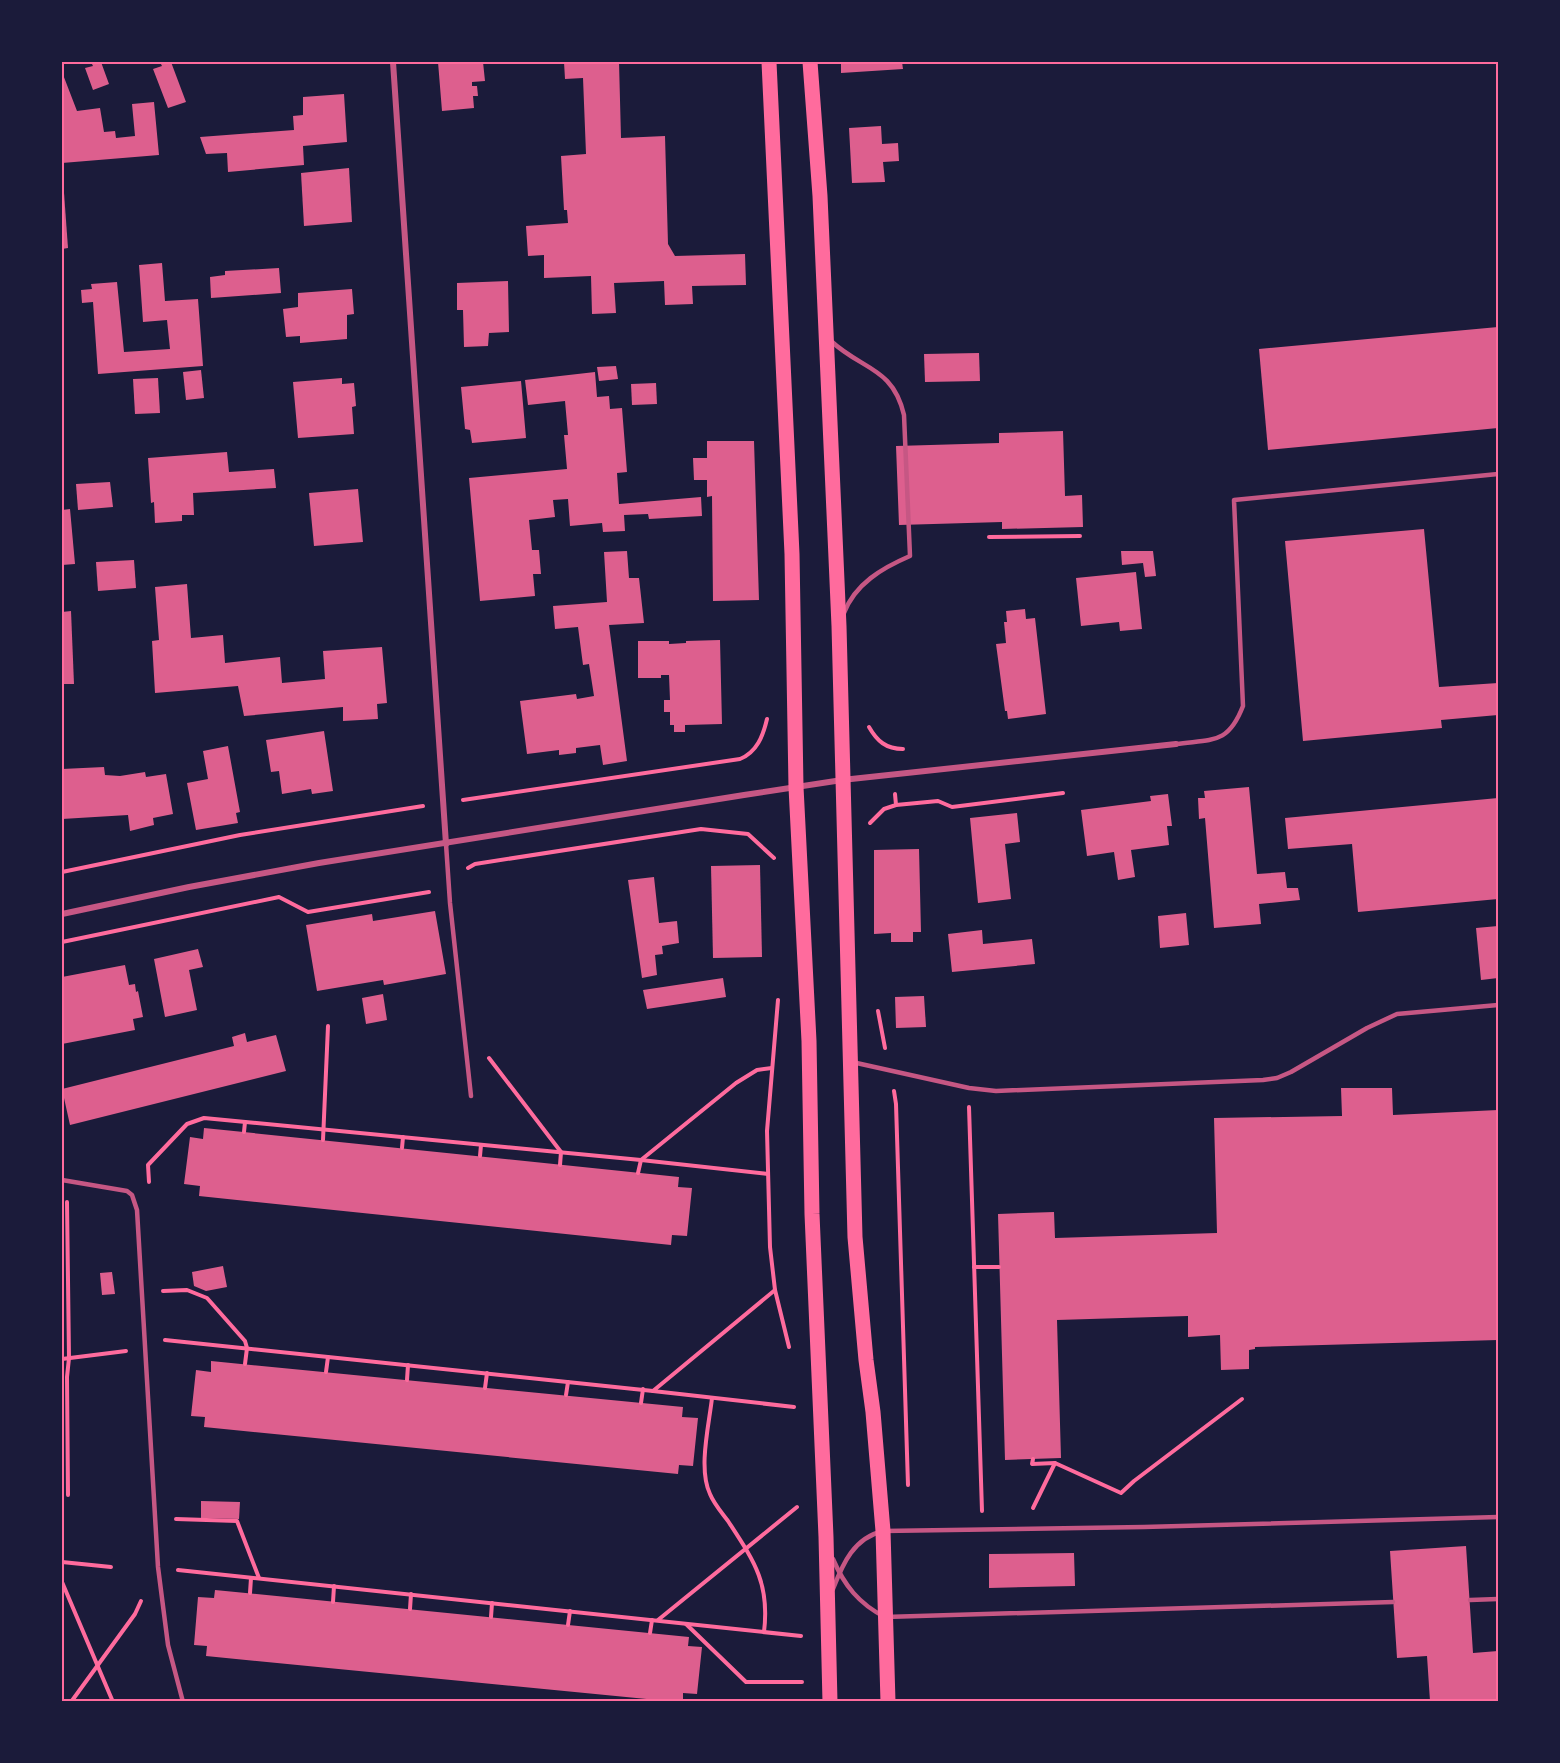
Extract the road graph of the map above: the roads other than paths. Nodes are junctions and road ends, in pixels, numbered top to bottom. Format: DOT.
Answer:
graph roads {
  1 [pos="393,62"];
  2 [pos="769,62"];
  3 [pos="810,62"];
  4 [pos="824,332"];
  5 [pos="1498,474"];
  6 [pos="838,626"];
  7 [pos="1176,744"];
  8 [pos="842,780"];
  9 [pos="796,787"];
  10 [pos="446,844"];
  11 [pos="62,914"];
  12 [pos="1498,1005"];
  13 [pos="850,1062"];
  14 [pos="471,1096"];
  15 [pos="64,1180"];
  16 [pos="1498,1517"];
  17 [pos="883,1531"];
  18 [pos="826,1537"];
  19 [pos="839,1573"];
  20 [pos="1498,1599"];
  21 [pos="1470,1600"];
  22 [pos="1393,1602"];
  23 [pos="827,1610"];
  24 [pos="885,1617"];
  25 [pos="183,1701"];
  26 [pos="830,1701"];
  27 [pos="888,1701"];
  1 -- 10 [label="street"];
  2 -- 9 [label="main road"];
  3 -- 4 [label="main road"];
  4 -- 6 [label="main road"];
  4 -- 6 [label="lane"];
  5 -- 7 [label="lane"];
  6 -- 8 [label="main road"];
  7 -- 8 [label="street"];
  8 -- 9 [label="street"];
  8 -- 13 [label="main road"];
  9 -- 10 [label="street"];
  9 -- 18 [label="main road"];
  10 -- 11 [label="street"];
  10 -- 14 [label="lane"];
  12 -- 13 [label="lane"];
  13 -- 17 [label="main road"];
  15 -- 25 [label="lane"];
  16 -- 17 [label="lane"];
  17 -- 19 [label="lane"];
  17 -- 24 [label="main road"];
  18 -- 19 [label="lane"];
  18 -- 23 [label="main road"];
  19 -- 23 [label="lane"];
  19 -- 24 [label="lane"];
  20 -- 21 [label="lane"];
  22 -- 24 [label="lane"];
  23 -- 26 [label="main road"];
  24 -- 27 [label="main road"];
}
